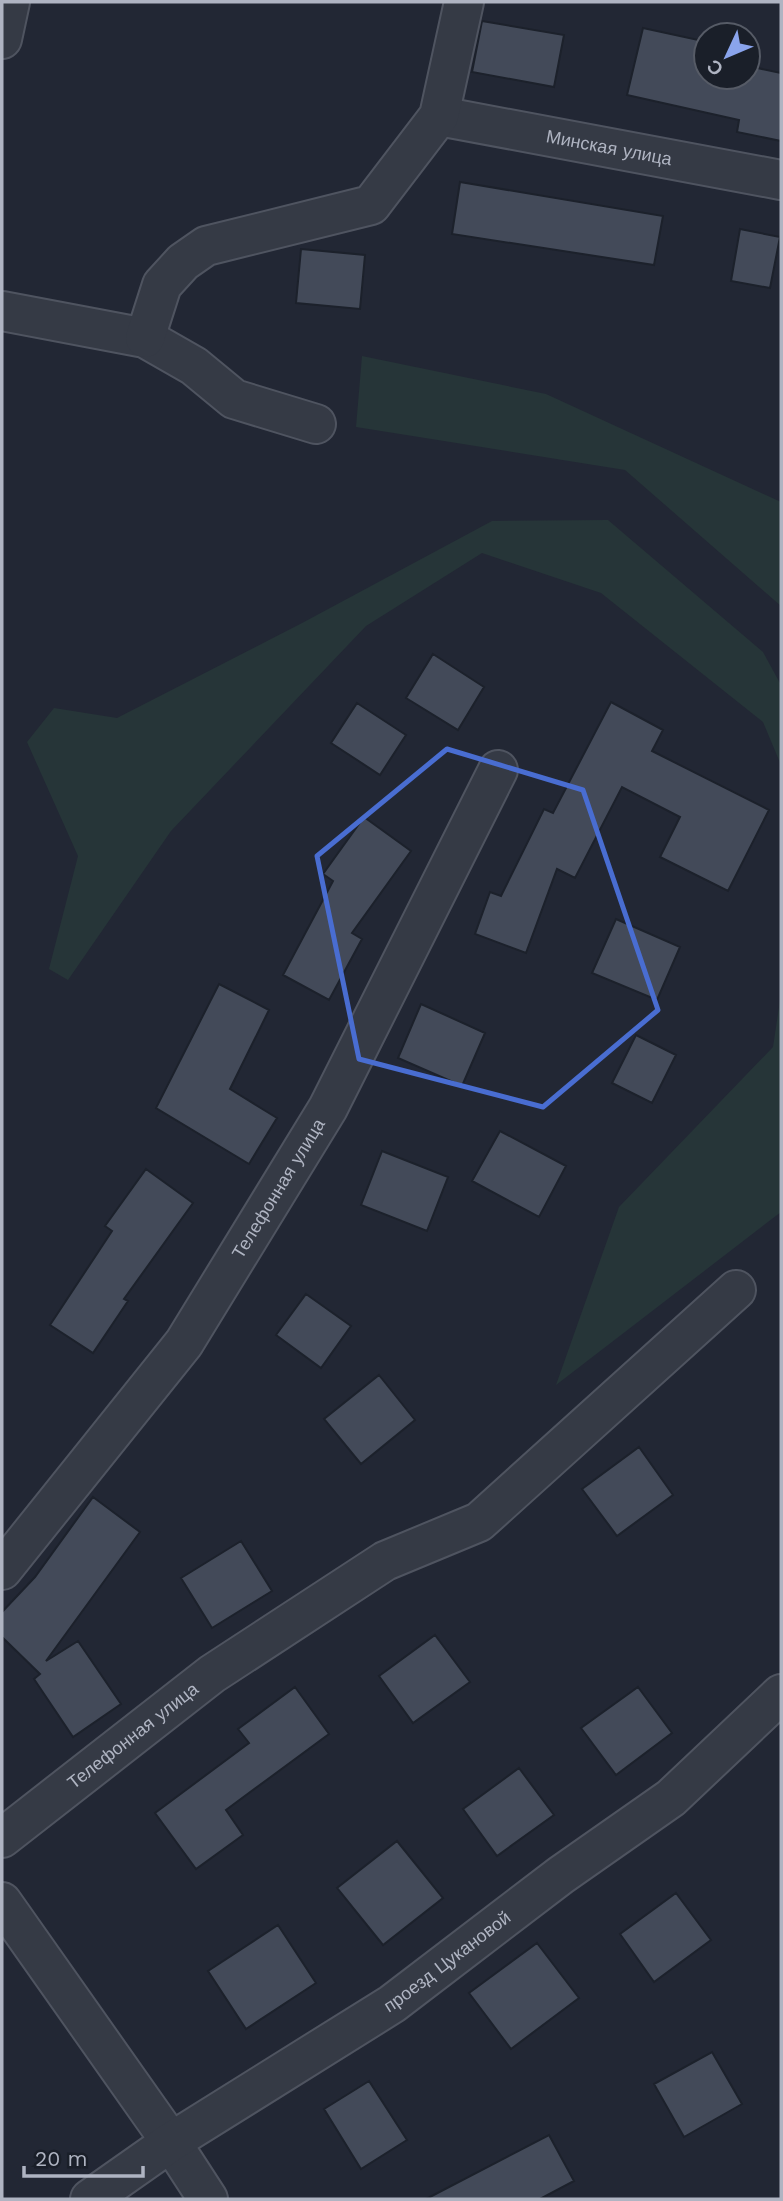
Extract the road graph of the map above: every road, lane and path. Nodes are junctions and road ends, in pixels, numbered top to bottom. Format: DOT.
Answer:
graph roads {
  1 [pos="10,2"];
  2 [pos="464,2"];
  3 [pos="2,39"];
  4 [pos="439,116"];
  5 [pos="781,180"];
  6 [pos="2,311"];
  7 [pos="145,338"];
  8 [pos="316,424"];
  9 [pos="498,769"];
  10 [pos="736,1290"];
  11 [pos="2,1570"];
  12 [pos="781,1694"];
  13 [pos="2,1838"];
  14 [pos="2,1902"];
  15 [pos="172,2142"];
  16 [pos="90,2199"];
  17 [pos="208,2199"];
  1 -- 3 [label="street"];
  2 -- 4 [label="street"];
  4 -- 5 [label="street, Минская улица"];
  4 -- 7 [label="street"];
  6 -- 7 [label="street"];
  7 -- 8 [label="street"];
  9 -- 11 [label="street, Телефонная улица"];
  10 -- 13 [label="street, Телефонная улица"];
  12 -- 15 [label="street, проезд Цукановой"];
  14 -- 15 [label="street"];
  15 -- 16 [label="street, проезд Цукановой"];
  15 -- 17 [label="street"];
}
